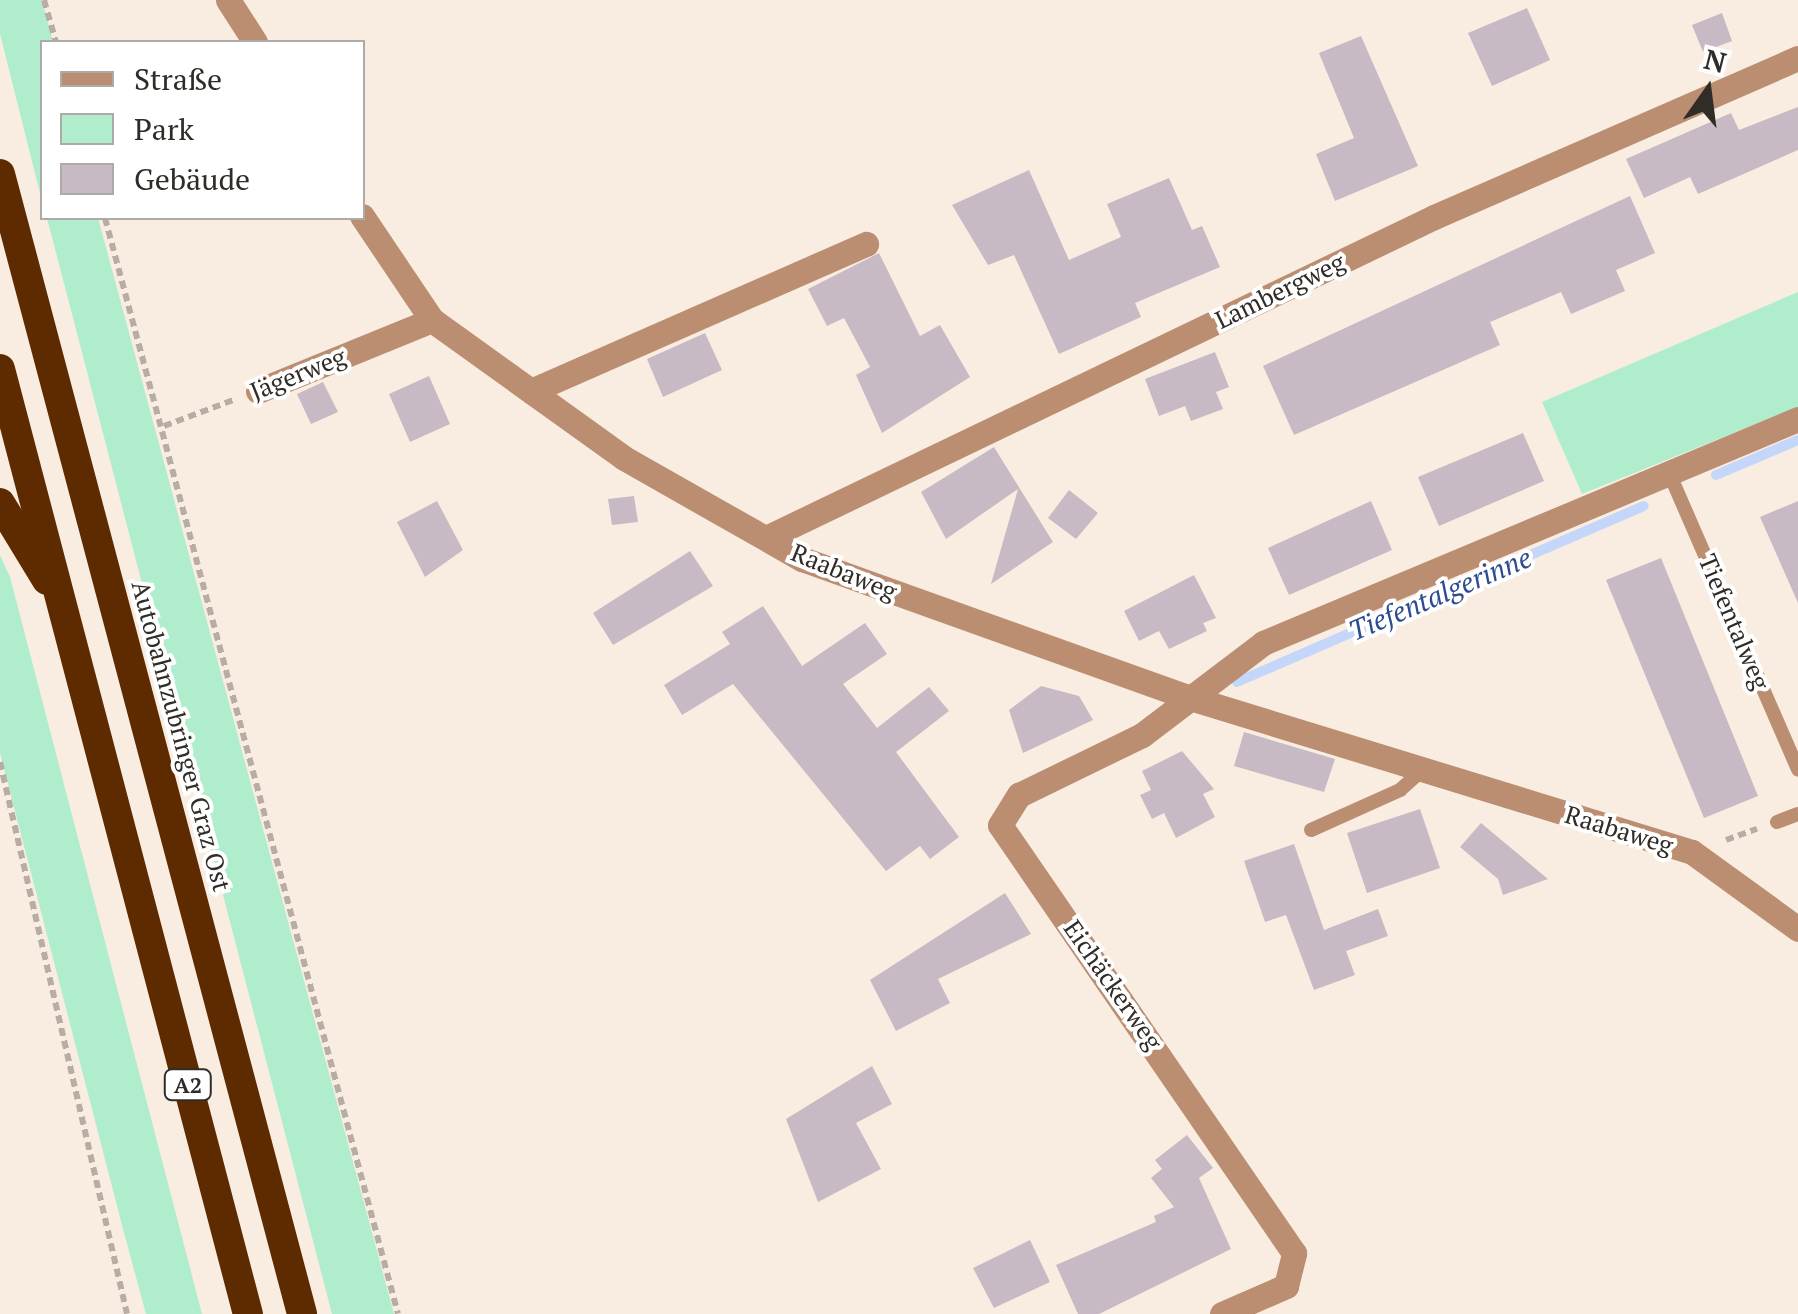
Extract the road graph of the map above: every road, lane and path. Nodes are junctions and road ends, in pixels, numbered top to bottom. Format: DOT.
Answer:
graph roads {
  1 [pos="44,0"];
  2 [pos="228,0"];
  3 [pos="55,40"];
  4 [pos="253,40"];
  5 [pos="1798,58"];
  6 [pos="0,174"];
  7 [pos="106,220"];
  8 [pos="365,220"];
  9 [pos="866,244"];
  10 [pos="432,320"];
  11 [pos="0,369"];
  12 [pos="258,390"];
  13 [pos="532,391"];
  14 [pos="1798,419"];
  15 [pos="164,426"];
  16 [pos="1670,475"];
  17 [pos="0,503"];
  18 [pos="768,537"];
  19 [pos="63,603"];
  20 [pos="1187,697"];
  21 [pos="0,762"];
  22 [pos="1798,769"];
  23 [pos="1420,772"];
  24 [pos="1798,814"];
  25 [pos="1777,822"];
  26 [pos="1311,830"];
  27 [pos="1692,852"];
  28 [pos="1798,929"];
  29 [pos="127,1314"];
  30 [pos="248,1314"];
  31 [pos="302,1314"];
  32 [pos="398,1314"];
  33 [pos="1222,1314"];
  1 -- 3 [label="path"];
  2 -- 4 [label="street"];
  5 -- 18 [label="street, Lambergweg"];
  6 -- 31 [label="highway, Autobahnzubringer Graz Ost / A2"];
  7 -- 15 [label="path"];
  8 -- 10 [label="street, Raabaweg"];
  9 -- 13 [label="street"];
  10 -- 12 [label="street, Jägerweg"];
  10 -- 13 [label="street, Raabaweg"];
  11 -- 19 [label="highway, A2"];
  12 -- 15 [label="path, Jägerweg"];
  13 -- 18 [label="street, Raabaweg"];
  14 -- 16 [label="street"];
  15 -- 32 [label="path"];
  16 -- 20 [label="street"];
  16 -- 22 [label="lane, Tiefentalweg"];
  17 -- 19 [label="highway"];
  18 -- 20 [label="street, Raabaweg"];
  19 -- 30 [label="highway, A2"];
  20 -- 23 [label="street, Raabaweg"];
  20 -- 33 [label="street, Eichäckerweg"];
  21 -- 29 [label="path"];
  23 -- 26 [label="lane"];
  23 -- 27 [label="street, Raabaweg"];
  24 -- 25 [label="lane"];
  25 -- 27 [label="path"];
  27 -- 28 [label="street, Raabaweg"];
}
